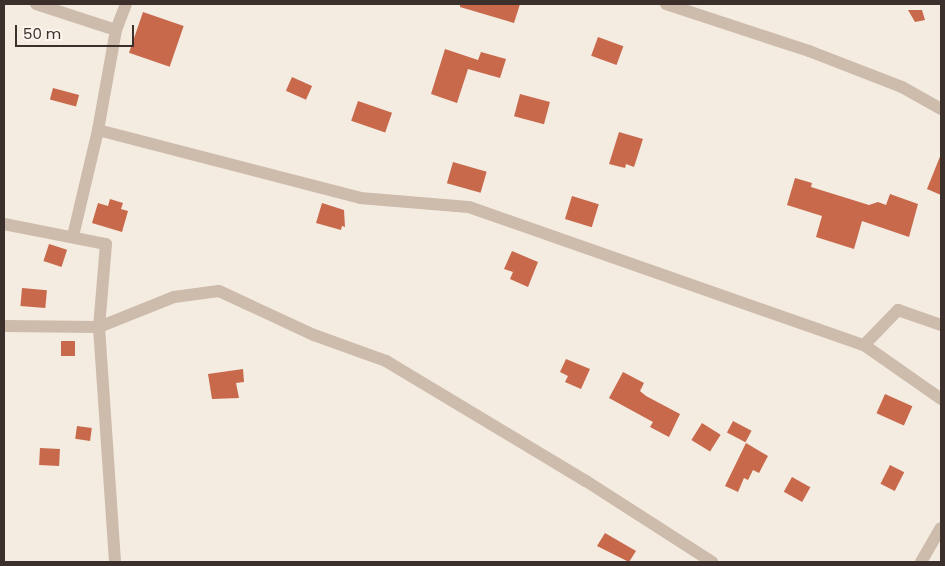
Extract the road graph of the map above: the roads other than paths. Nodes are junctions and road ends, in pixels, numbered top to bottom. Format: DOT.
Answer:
graph roads {
  1 [pos="36,4"];
  2 [pos="126,4"];
  3 [pos="666,4"];
  4 [pos="116,30"];
  5 [pos="941,109"];
  6 [pos="98,130"];
  7 [pos="4,224"];
  8 [pos="73,236"];
  9 [pos="941,325"];
  10 [pos="4,326"];
  11 [pos="99,327"];
  12 [pos="864,345"];
  13 [pos="941,399"];
  14 [pos="941,528"];
  15 [pos="115,562"];
  16 [pos="712,562"];
  17 [pos="921,562"];
  1 -- 4 [label="street"];
  2 -- 4 [label="street"];
  3 -- 5 [label="street"];
  4 -- 6 [label="street"];
  6 -- 8 [label="street"];
  6 -- 12 [label="street"];
  7 -- 8 [label="street"];
  8 -- 11 [label="street"];
  9 -- 12 [label="street"];
  10 -- 11 [label="street"];
  11 -- 15 [label="street"];
  11 -- 16 [label="street"];
  12 -- 13 [label="street"];
  14 -- 17 [label="street"];
}
